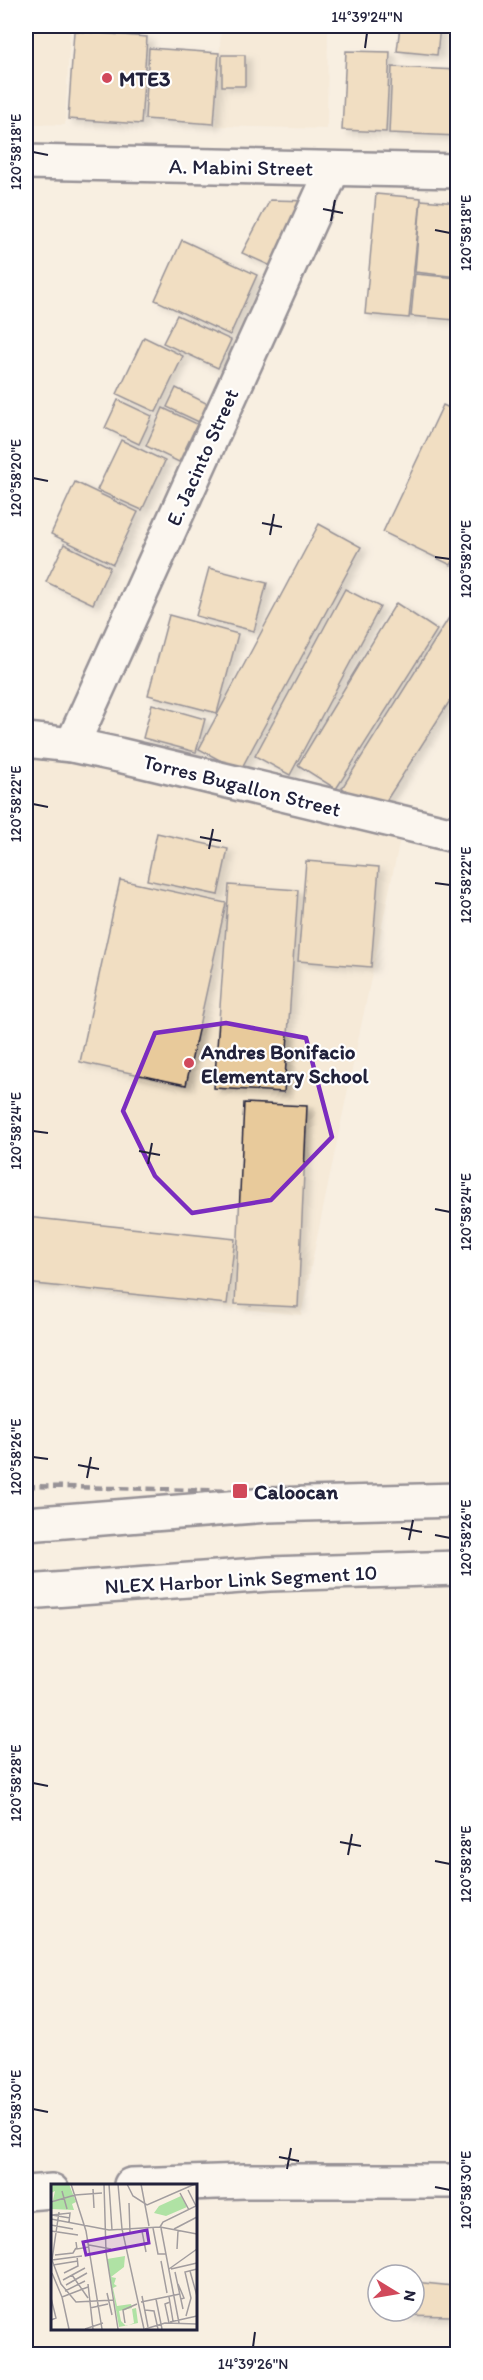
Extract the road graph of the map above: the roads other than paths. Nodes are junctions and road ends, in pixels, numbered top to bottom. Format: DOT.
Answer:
graph roads {
  1 [pos="26,162"];
  2 [pos="333,169"];
  3 [pos="458,171"];
  4 [pos="26,740"];
  5 [pos="72,745"];
  6 [pos="458,836"];
  7 [pos="458,1500"];
  8 [pos="26,1524"];
  9 [pos="458,1568"];
  10 [pos="26,1592"];
  11 [pos="458,2181"];
  12 [pos="160,2184"];
  13 [pos="51,2191"];
  14 [pos="26,2193"];
  1 -- 2 [label="main road, A. Mabini Street"];
  2 -- 3 [label="main road, A. Mabini Street"];
  2 -- 5 [label="main road, E. Jacinto Street"];
  4 -- 5 [label="main road, Torres Bugallon Street"];
  5 -- 6 [label="main road, Torres Bugallon Street"];
  7 -- 8 [label="main road, bridge"];
  9 -- 10 [label="main road, NLEX Harbor Link Segment 10"];
  11 -- 12 [label="main road"];
  13 -- 14 [label="main road"];
}
